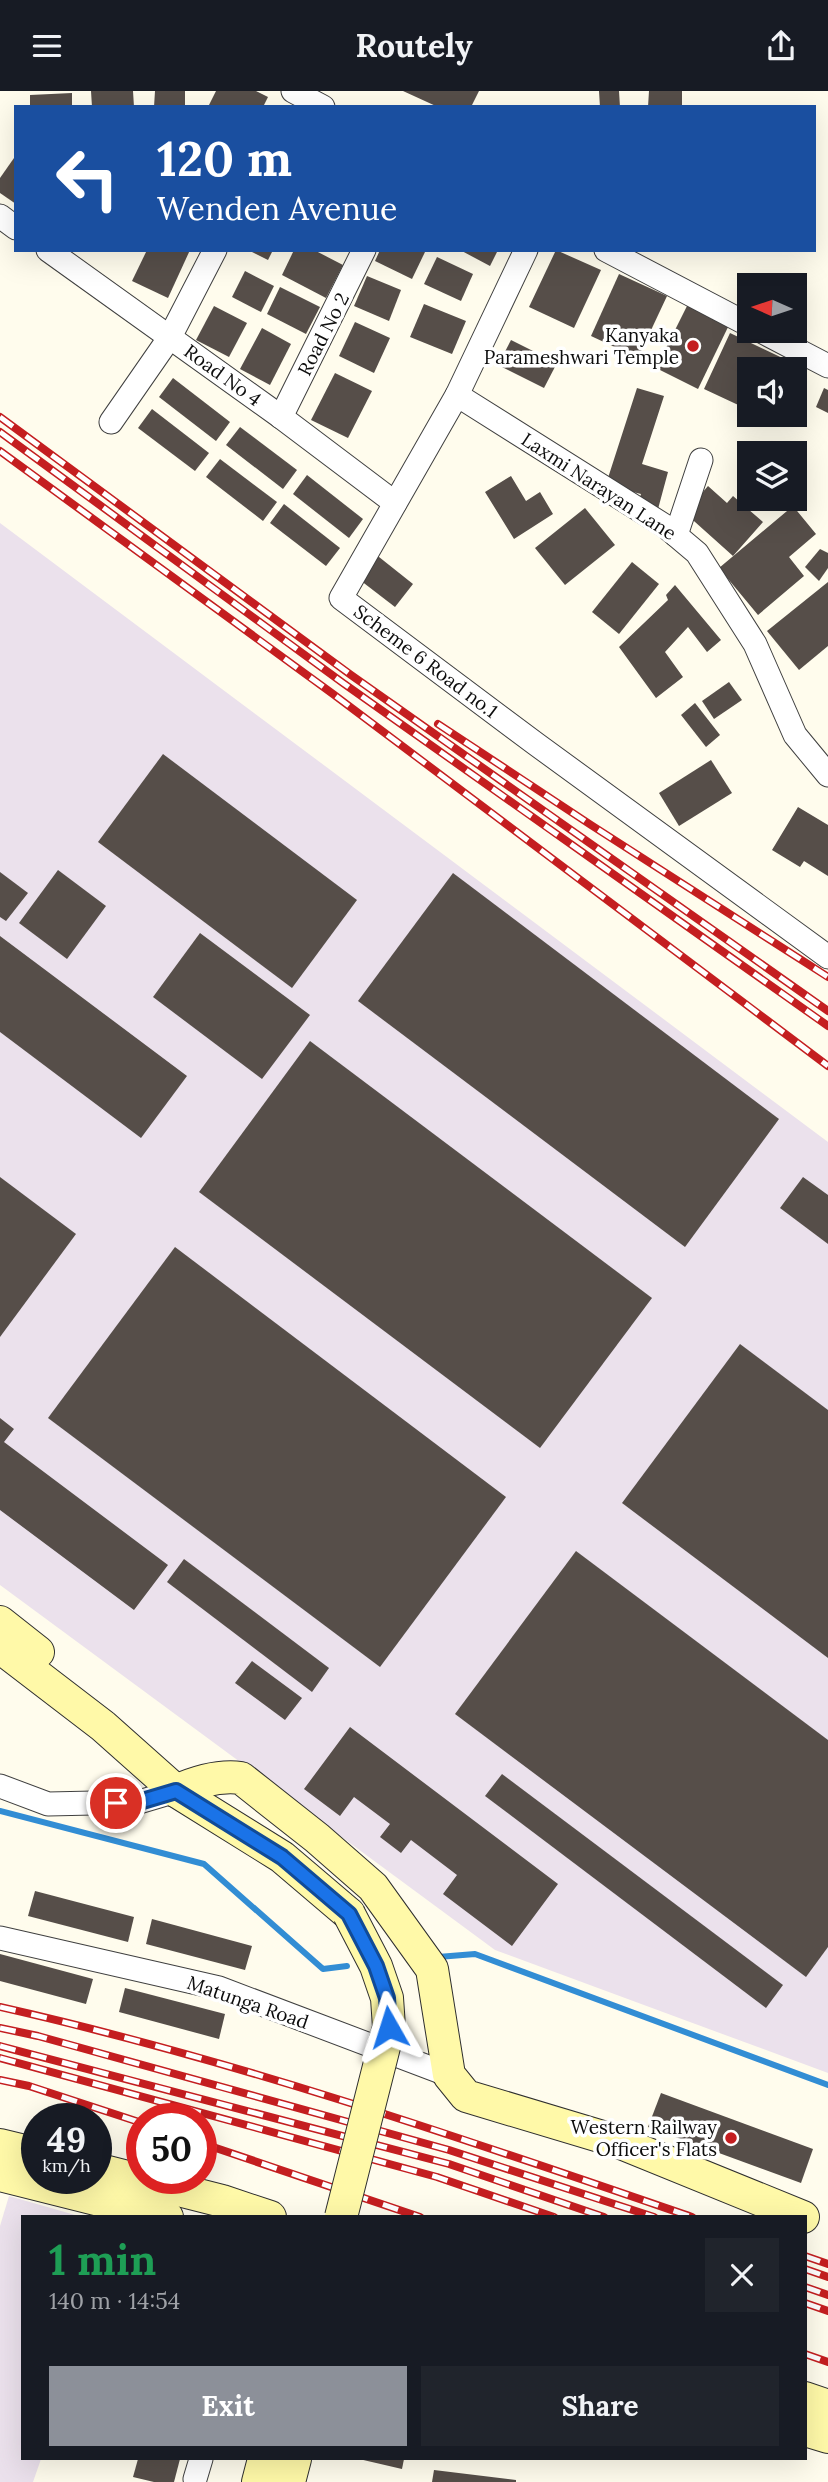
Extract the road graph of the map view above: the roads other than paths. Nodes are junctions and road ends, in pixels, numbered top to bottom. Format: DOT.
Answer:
graph roads {
  1 [pos="294,96"];
  2 [pos="318,105"];
  3 [pos="51,252"];
  4 [pos="214,252"];
  5 [pos="363,252"];
  6 [pos="525,252"];
  7 [pos="610,252"];
  8 [pos="737,319"];
  9 [pos="170,337"];
  10 [pos="784,343"];
  11 [pos="828,366"];
  12 [pos="457,395"];
  13 [pos="281,417"];
  14 [pos="111,422"];
  15 [pos="701,460"];
  16 [pos="395,503"];
  17 [pos="676,535"];
  18 [pos="828,775"];
  19 [pos="828,957"];
  20 [pos="0,1622"];
  21 [pos="0,1647"];
  22 [pos="109,1720"];
  23 [pos="0,1786"];
  24 [pos="192,1793"];
  25 [pos="0,1938"];
  26 [pos="449,2075"];
  27 [pos="0,2145"];
  28 [pos="21,2150"];
  29 [pos="112,2173"];
  30 [pos="0,2175"];
  31 [pos="158,2215"];
  32 [pos="264,2215"];
  33 [pos="342,2215"];
  34 [pos="797,2215"];
  35 [pos="807,2219"];
  36 [pos="828,2228"];
  37 [pos="807,2399"];
  38 [pos="828,2406"];
  39 [pos="807,2431"];
  40 [pos="828,2437"];
  41 [pos="264,2460"];
  42 [pos="277,2460"];
  43 [pos="295,2460"];
  44 [pos="258,2482"];
  45 [pos="271,2482"];
  46 [pos="289,2482"];
  1 -- 2 [label="street"];
  3 -- 9 [label="street, Road No 4"];
  4 -- 9 [label="street"];
  5 -- 13 [label="street, Road No 2"];
  6 -- 12 [label="street, Scheme 6 Road no.1"];
  7 -- 8 [label="street"];
  9 -- 13 [label="street, Road No 4"];
  9 -- 14 [label="street"];
  10 -- 11 [label="street"];
  12 -- 16 [label="street, Scheme 6 Road no.1"];
  12 -- 17 [label="street, Laxmi Narayan Lane"];
  13 -- 16 [label="street, Road No 4"];
  15 -- 17 [label="street"];
  16 -- 19 [label="street, Scheme 6 Road no.1"];
  17 -- 18 [label="street, Laxmi Narayan Lane"];
  20 -- 22 [label="main road"];
  21 -- 22 [label="main road"];
  22 -- 24 [label="main road"];
  23 -- 24 [label="street"];
  24 -- 26 [label="main road"];
  24 -- 33 [label="main road, bridge"];
  25 -- 26 [label="street, Matunga Road"];
  26 -- 34 [label="main road"];
  27 -- 28 [label="main road"];
  29 -- 32 [label="main road"];
  30 -- 31 [label="main road"];
  35 -- 36 [label="main road"];
  37 -- 38 [label="main road"];
  39 -- 40 [label="main road"];
  41 -- 44 [label="main road"];
  42 -- 45 [label="main road"];
  43 -- 46 [label="main road"];
}
